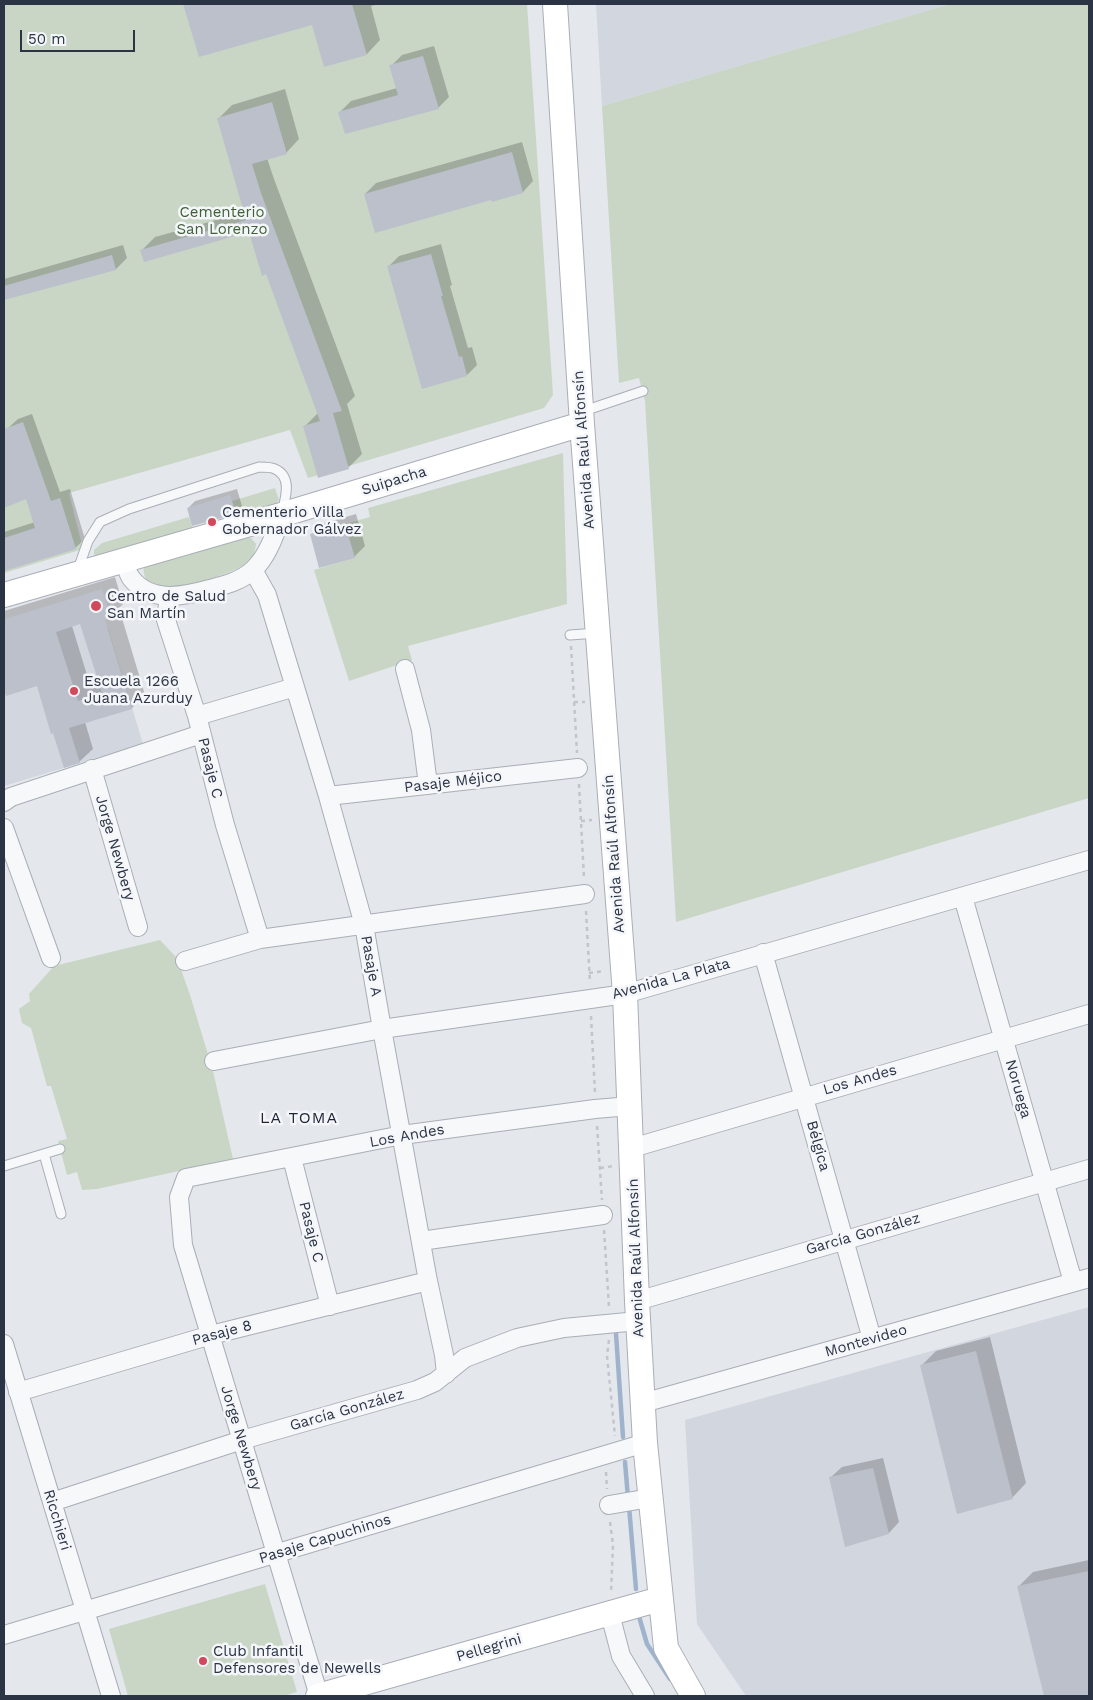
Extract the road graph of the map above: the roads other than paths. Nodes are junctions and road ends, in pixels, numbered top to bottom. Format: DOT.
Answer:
graph roads {
  1 [pos="555,4"];
  2 [pos="642,390"];
  3 [pos="582,418"];
  4 [pos="281,515"];
  5 [pos="124,560"];
  6 [pos="253,570"];
  7 [pos="76,574"];
  8 [pos="4,595"];
  9 [pos="169,597"];
  10 [pos="598,633"];
  11 [pos="570,635"];
  12 [pos="405,669"];
  13 [pos="295,687"];
  14 [pos="197,716"];
  15 [pos="201,734"];
  16 [pos="578,768"];
  17 [pos="92,769"];
  18 [pos="428,785"];
  19 [pos="328,796"];
  20 [pos="4,802"];
  21 [pos="4,828"];
  22 [pos="1089,860"];
  23 [pos="585,894"];
  24 [pos="963,897"];
  25 [pos="364,925"];
  26 [pos="138,927"];
  27 [pos="260,939"];
  28 [pos="763,953"];
  29 [pos="52,958"];
  30 [pos="185,961"];
  31 [pos="625,994"];
  32 [pos="1089,1014"];
  33 [pos="382,1029"];
  34 [pos="1004,1039"];
  35 [pos="214,1061"];
  36 [pos="804,1096"];
  37 [pos="630,1106"];
  38 [pos="402,1135"];
  39 [pos="632,1148"];
  40 [pos="60,1149"];
  41 [pos="44,1154"];
  42 [pos="292,1158"];
  43 [pos="4,1166"];
  44 [pos="1089,1169"];
  45 [pos="186,1178"];
  46 [pos="1044,1182"];
  47 [pos="61,1214"];
  48 [pos="603,1215"];
  49 [pos="845,1239"];
  50 [pos="421,1241"];
  51 [pos="1081,1280"];
  52 [pos="428,1281"];
  53 [pos="330,1306"];
  54 [pos="637,1311"];
  55 [pos="211,1336"];
  56 [pos="872,1339"];
  57 [pos="4,1344"];
  58 [pos="446,1374"];
  59 [pos="18,1392"];
  60 [pos="643,1403"];
  61 [pos="242,1440"];
  62 [pos="645,1444"];
  63 [pos="52,1502"];
  64 [pos="276,1554"];
  65 [pos="660,1599"];
  66 [pos="85,1610"];
  67 [pos="610,1614"];
  68 [pos="4,1635"];
  69 [pos="111,1696"];
  70 [pos="318,1696"];
  71 [pos="645,1696"];
  72 [pos="693,1696"];
  1 -- 3 [label="main road, Avenida Raúl Alfonsín"];
  2 -- 3 [label="lane"];
  3 -- 4 [label="main road, Suipacha"];
  3 -- 10 [label="main road, Avenida Raúl Alfonsín"];
  4 -- 5 [label="main road, Suipacha"];
  4 -- 6 [label="street"];
  4 -- 7 [label="lane"];
  5 -- 7 [label="main road, Suipacha"];
  5 -- 9 [label="street"];
  6 -- 9 [label="street"];
  6 -- 13 [label="street, Pasaje A"];
  7 -- 8 [label="main road, Suipacha"];
  9 -- 14 [label="street, Pasaje C"];
  10 -- 11 [label="lane"];
  10 -- 31 [label="main road, Avenida Raúl Alfonsín"];
  12 -- 18 [label="street"];
  13 -- 14 [label="street"];
  13 -- 19 [label="street, Pasaje A"];
  14 -- 15 [label="street, Pasaje C"];
  15 -- 17 [label="street"];
  15 -- 27 [label="street, Pasaje C"];
  16 -- 18 [label="street, Pasaje Méjico"];
  17 -- 20 [label="street"];
  17 -- 26 [label="street, Jorge Newbery"];
  18 -- 19 [label="street, Pasaje Méjico"];
  19 -- 25 [label="street, Pasaje A"];
  21 -- 29 [label="street"];
  22 -- 24 [label="street, Avenida La Plata"];
  23 -- 25 [label="street"];
  24 -- 28 [label="street, Avenida La Plata"];
  24 -- 34 [label="street, Noruega"];
  25 -- 27 [label="street"];
  25 -- 33 [label="street, Pasaje A"];
  27 -- 30 [label="street"];
  28 -- 31 [label="street, Avenida La Plata"];
  28 -- 36 [label="street, Bélgica"];
  31 -- 33 [label="street, Avenida La Plata"];
  31 -- 37 [label="main road, Avenida Raúl Alfonsín"];
  32 -- 34 [label="street, Los Andes"];
  33 -- 35 [label="street, Avenida La Plata"];
  33 -- 38 [label="street, Pasaje A"];
  34 -- 36 [label="street, Los Andes"];
  34 -- 46 [label="street, Noruega"];
  36 -- 39 [label="street, Los Andes"];
  36 -- 49 [label="street, Bélgica"];
  37 -- 38 [label="street, Los Andes"];
  37 -- 39 [label="main road, Avenida Raúl Alfonsín"];
  38 -- 42 [label="street, Los Andes"];
  38 -- 50 [label="street, Pasaje A"];
  39 -- 54 [label="main road, Avenida Raúl Alfonsín"];
  40 -- 41 [label="lane"];
  41 -- 43 [label="lane"];
  41 -- 47 [label="lane"];
  42 -- 45 [label="street, Los Andes"];
  42 -- 53 [label="street, Pasaje C"];
  44 -- 46 [label="street, García González"];
  45 -- 55 [label="street, Jorge Newbery"];
  46 -- 49 [label="street, García González"];
  46 -- 51 [label="street, Noruega"];
  48 -- 50 [label="street"];
  49 -- 54 [label="street, García González"];
  49 -- 56 [label="street, Bélgica"];
  50 -- 52 [label="street, Pasaje A"];
  51 -- 56 [label="street, Montevideo"];
  52 -- 53 [label="street, Pasaje 8"];
  52 -- 58 [label="street, Pasaje A"];
  53 -- 55 [label="street, Pasaje 8"];
  54 -- 58 [label="street, García González"];
  54 -- 60 [label="main road, Avenida Raúl Alfonsín"];
  55 -- 59 [label="street, Pasaje 8"];
  55 -- 61 [label="street, Jorge Newbery"];
  56 -- 60 [label="street, Montevideo"];
  57 -- 59 [label="street, Ricchieri"];
  58 -- 61 [label="street, García González"];
  59 -- 63 [label="street, Ricchieri"];
  60 -- 62 [label="main road, Avenida Raúl Alfonsín"];
  61 -- 63 [label="street, García González"];
  61 -- 64 [label="street, Jorge Newbery"];
  62 -- 64 [label="street, Pasaje Capuchinos"];
  62 -- 65 [label="main road, Avenida Raúl Alfonsín"];
  63 -- 66 [label="street, Ricchieri"];
  64 -- 66 [label="street, Pasaje Capuchinos"];
  64 -- 70 [label="street, Jorge Newbery"];
  65 -- 67 [label="main road, Pellegrini"];
  65 -- 72 [label="main road, Avenida Raúl Alfonsín"];
  66 -- 68 [label="street, Pasaje Capuchinos"];
  66 -- 69 [label="street, Ricchieri"];
  67 -- 70 [label="main road, Pellegrini"];
  67 -- 71 [label="street"];
}
